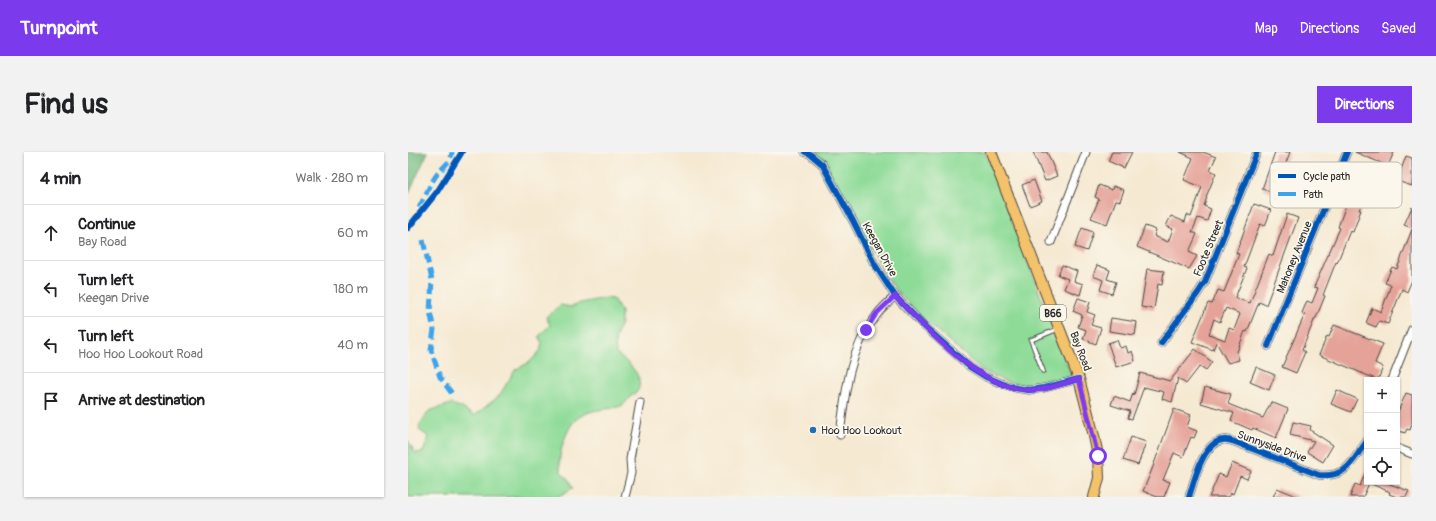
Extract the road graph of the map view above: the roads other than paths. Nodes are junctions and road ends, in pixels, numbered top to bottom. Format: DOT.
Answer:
graph roads {
  1 [pos="805,152"];
  2 [pos="991,152"];
  3 [pos="1086,152"];
  4 [pos="1257,152"];
  5 [pos="1347,152"];
  6 [pos="1343,162"];
  7 [pos="1324,208"];
  8 [pos="1052,242"];
  9 [pos="895,296"];
  10 [pos="1059,329"];
  11 [pos="1412,329"];
  12 [pos="1161,343"];
  13 [pos="1268,346"];
  14 [pos="1042,371"];
  15 [pos="1393,377"];
  16 [pos="1079,379"];
  17 [pos="640,402"];
  18 [pos="840,435"];
  19 [pos="1364,445"];
  20 [pos="1400,449"];
  21 [pos="1412,454"];
  22 [pos="625,497"];
  23 [pos="1094,497"];
  24 [pos="1189,497"];
  1 -- 9 [label="street, Keegan Drive"];
  2 -- 10 [label="main road, Bay Road / B66"];
  3 -- 8 [label="street"];
  4 -- 12 [label="street, Foote Street"];
  5 -- 6 [label="street, Mahoney Avenue"];
  7 -- 13 [label="street, Mahoney Avenue"];
  9 -- 16 [label="street, Keegan Drive"];
  9 -- 18 [label="street"];
  10 -- 14 [label="lane"];
  10 -- 16 [label="main road, Bay Road / B66"];
  11 -- 15 [label="street"];
  16 -- 23 [label="main road, Bay Road / B66"];
  17 -- 22 [label="street"];
  19 -- 24 [label="street, Sunnyside Drive"];
  20 -- 21 [label="street"];
}
